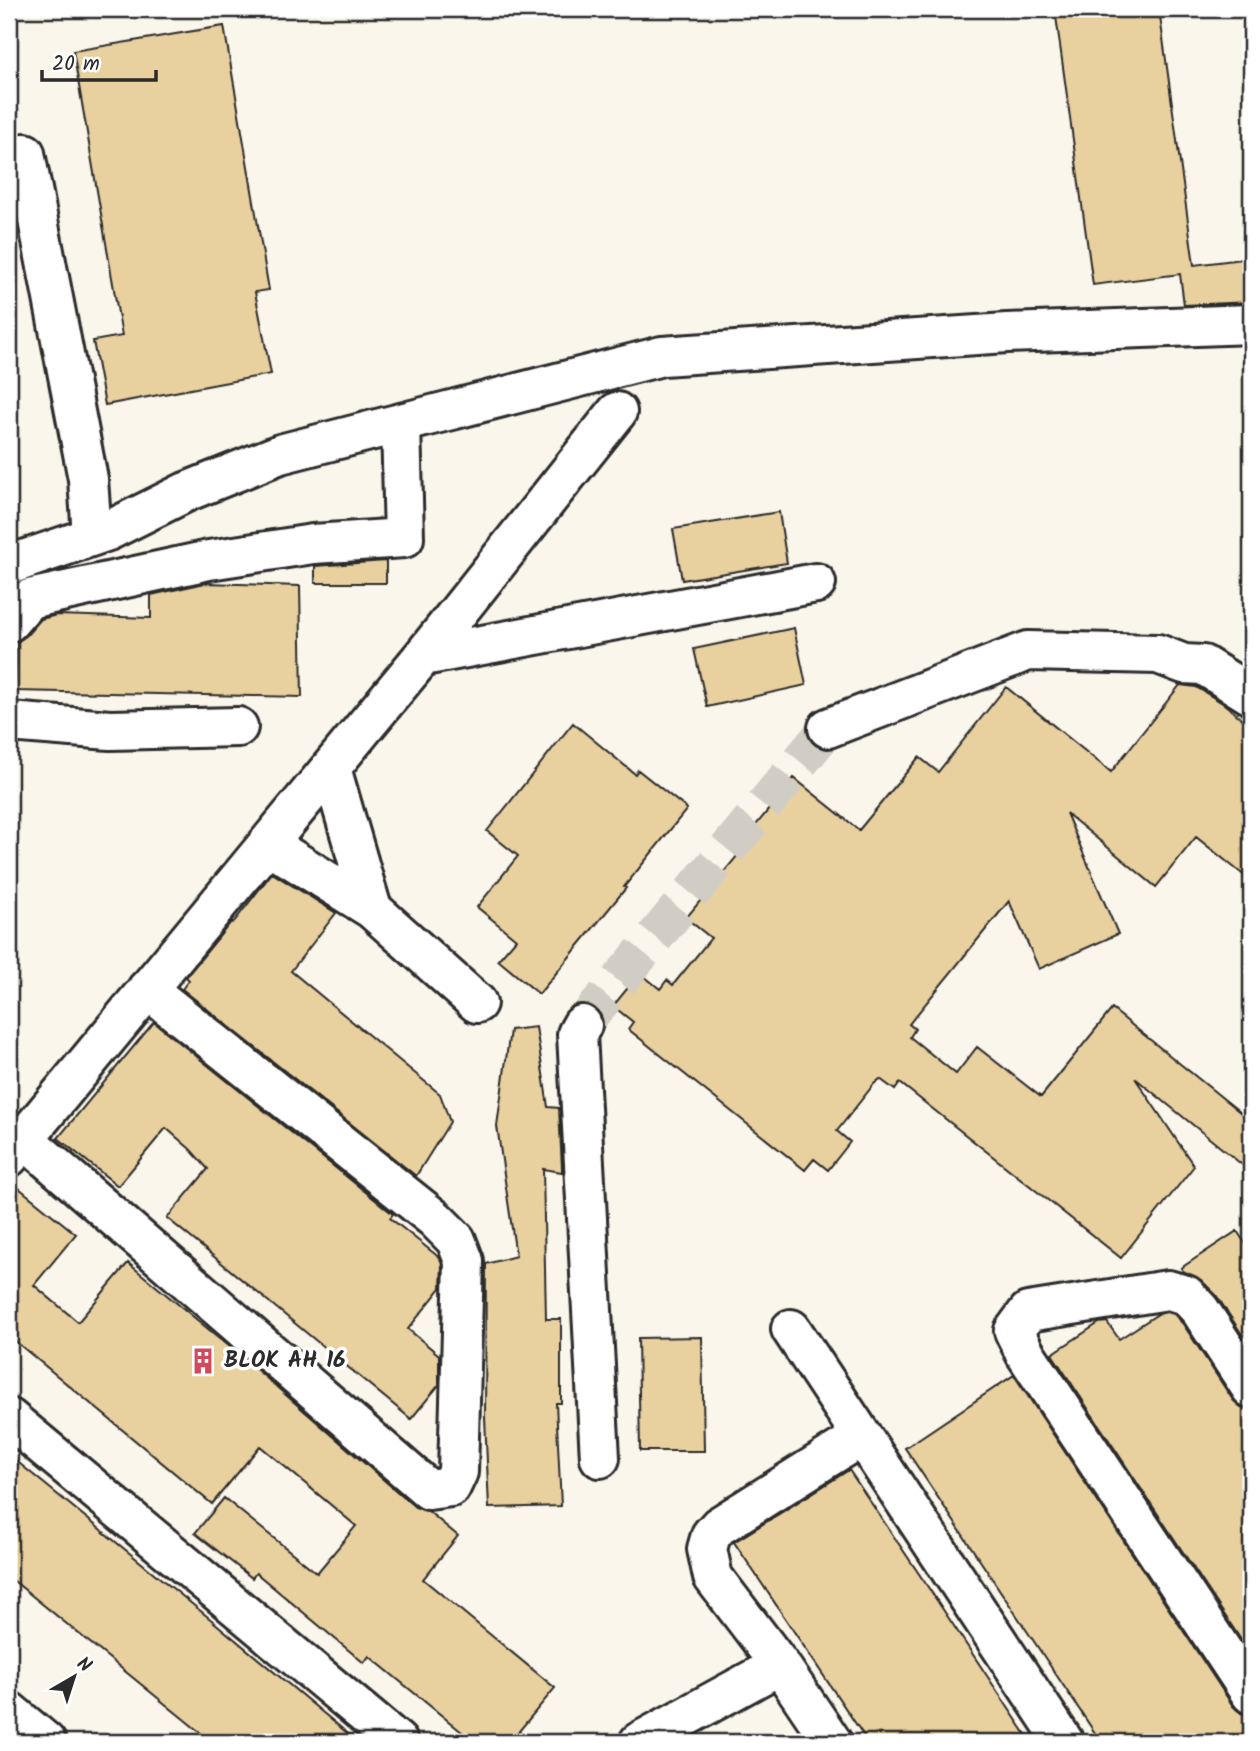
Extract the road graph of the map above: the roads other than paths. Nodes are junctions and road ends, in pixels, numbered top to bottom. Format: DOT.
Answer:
graph roads {
  1 [pos="25,153"];
  2 [pos="1251,324"];
  3 [pos="617,412"];
  4 [pos="401,424"];
  5 [pos="92,536"];
  6 [pos="9,565"];
  7 [pos="816,583"];
  8 [pos="9,622"];
  9 [pos="423,656"];
  10 [pos="1251,695"];
  11 [pos="9,722"];
  12 [pos="239,727"];
  13 [pos="828,728"];
  14 [pos="331,768"];
  15 [pos="269,845"];
  16 [pos="372,909"];
  17 [pos="148,989"];
  18 [pos="477,1003"];
  19 [pos="582,1025"];
  20 [pos="16,1148"];
  21 [pos="791,1329"];
  22 [pos="1251,1388"];
  23 [pos="9,1418"];
  24 [pos="862,1436"];
  25 [pos="600,1458"];
  26 [pos="780,1665"];
  27 [pos="1251,1694"];
  28 [pos="9,1711"];
  29 [pos="46,1742"];
  30 [pos="398,1742"];
  31 [pos="639,1742"];
  32 [pos="832,1742"];
  33 [pos="1064,1742"];
  1 -- 5 [label="street"];
  2 -- 4 [label="street"];
  3 -- 9 [label="street"];
  4 -- 5 [label="street"];
  4 -- 8 [label="street"];
  5 -- 6 [label="street"];
  7 -- 9 [label="street"];
  9 -- 14 [label="street"];
  10 -- 13 [label="street"];
  11 -- 12 [label="street"];
  14 -- 15 [label="street"];
  14 -- 16 [label="street"];
  15 -- 16 [label="street"];
  15 -- 17 [label="street"];
  16 -- 18 [label="street"];
  17 -- 20 [label="street"];
  17 -- 20 [label="street"];
  19 -- 25 [label="street"];
  21 -- 24 [label="street"];
  22 -- 27 [label="street"];
  23 -- 30 [label="street"];
  24 -- 26 [label="street"];
  24 -- 33 [label="street"];
  26 -- 31 [label="street"];
  26 -- 32 [label="street"];
  28 -- 29 [label="street"];
}
